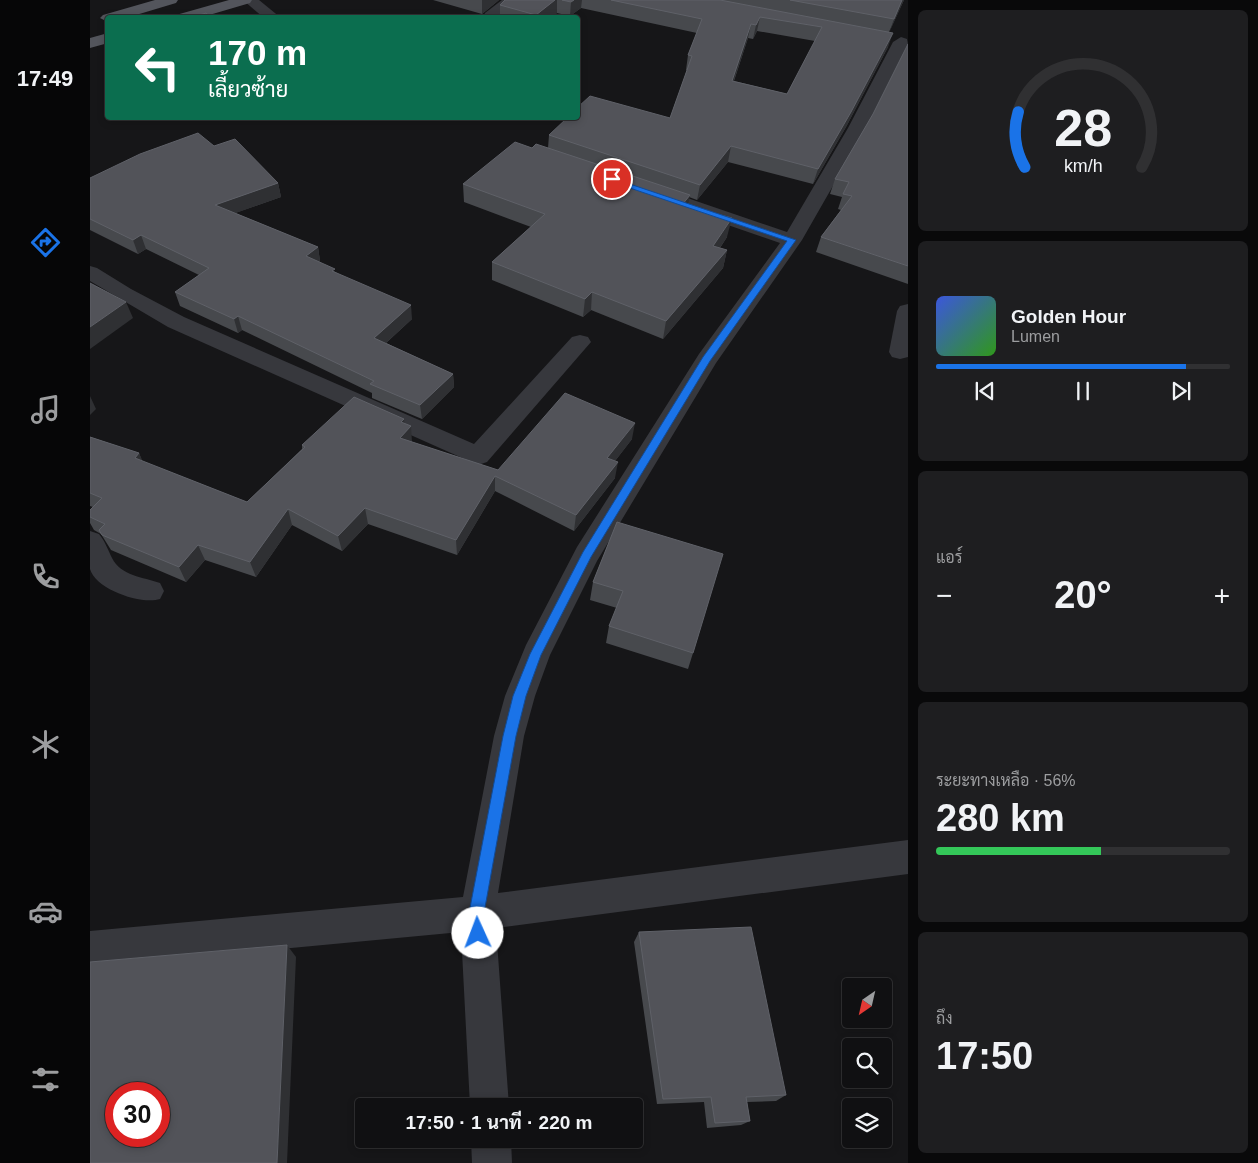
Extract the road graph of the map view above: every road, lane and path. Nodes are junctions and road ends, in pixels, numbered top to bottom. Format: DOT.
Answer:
graph roads {
  1 [pos="171,0"];
  2 [pos="245,0"];
  3 [pos="250,0"];
  4 [pos="512,0"];
  5 [pos="118,15"];
  6 [pos="192,15"];
  7 [pos="270,15"];
  8 [pos="491,15"];
  9 [pos="105,19"];
  10 [pos="90,22"];
  11 [pos="105,39"];
  12 [pos="90,42"];
  13 [pos="897,42"];
  14 [pos="633,186"];
  15 [pos="792,240"];
  16 [pos="90,272"];
  17 [pos="908,311"];
  18 [pos="580,342"];
  19 [pos="900,352"];
  20 [pos="90,541"];
  21 [pos="150,591"];
  22 [pos="908,857"];
  23 [pos="477,913"];
  24 [pos="90,949"];
  25 [pos="490,1098"];
  26 [pos="491,1148"];
  27 [pos="492,1163"];
  1 -- 5 [label="main road"];
  2 -- 6 [label="main road"];
  3 -- 7 [label="street"];
  4 -- 8 [label="street"];
  9 -- 10 [label="main road"];
  11 -- 12 [label="main road"];
  13 -- 15 [label="street"];
  14 -- 15 [label="street"];
  15 -- 23 [label="street"];
  16 -- 18 [label="street"];
  17 -- 19 [label="street"];
  20 -- 21 [label="street"];
  22 -- 23 [label="street"];
  23 -- 24 [label="street"];
  23 -- 25 [label="street"];
  26 -- 27 [label="street"];
}
